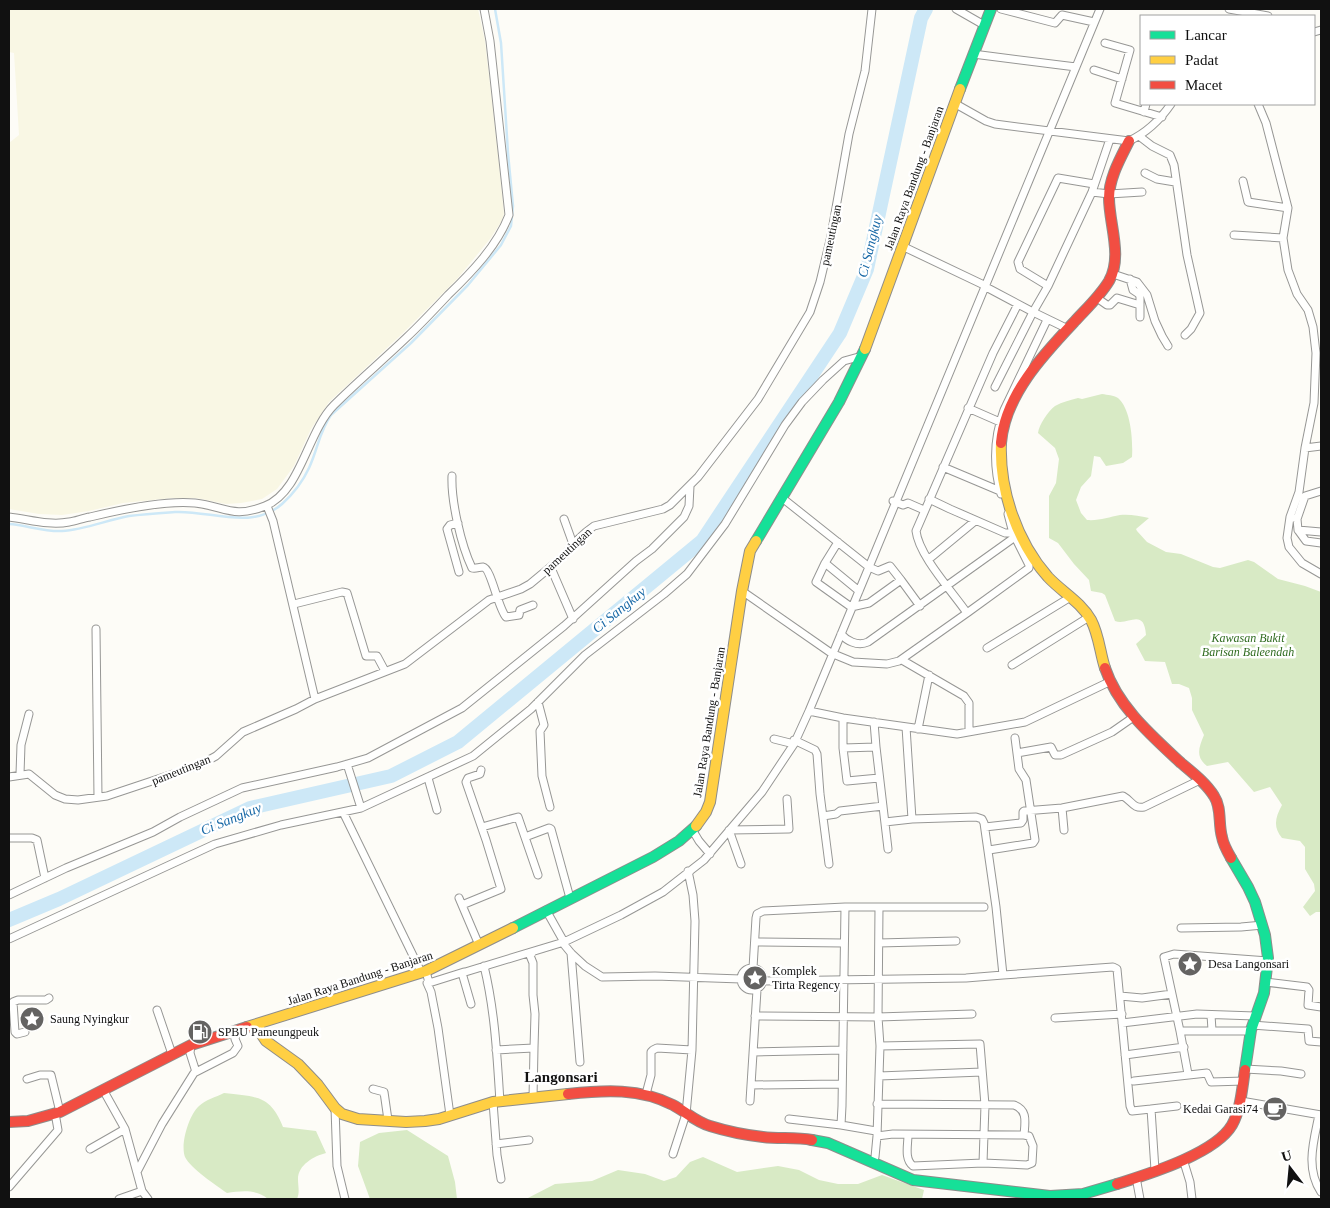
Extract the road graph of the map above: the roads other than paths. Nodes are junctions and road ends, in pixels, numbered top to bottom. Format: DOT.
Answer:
graph roads {
  1 [pos="484,9"];
  2 [pos="872,9"];
  3 [pos="956,9"];
  4 [pos="991,9"];
  5 [pos="1000,9"];
  6 [pos="1100,9"];
  7 [pos="1229,9"];
  8 [pos="1262,15"];
  9 [pos="1094,22"];
  10 [pos="984,25"];
  11 [pos="1105,43"];
  12 [pos="973,54"];
  13 [pos="1076,67"];
  14 [pos="1094,70"];
  15 [pos="1122,79"];
  16 [pos="954,103"];
  17 [pos="1146,105"];
  18 [pos="1170,105"];
  19 [pos="1258,105"];
  20 [pos="1144,112"];
  21 [pos="1162,117"];
  22 [pos="1050,130"];
  23 [pos="1139,136"];
  24 [pos="1110,139"];
  25 [pos="1129,141"];
  26 [pos="1145,173"];
  27 [pos="1243,181"];
  28 [pos="1176,182"];
  29 [pos="1094,184"];
  30 [pos="1092,192"];
  31 [pos="1142,192"];
  32 [pos="1109,194"];
  33 [pos="1288,208"];
  34 [pos="1234,235"];
  35 [pos="1283,238"];
  36 [pos="902,246"];
  37 [pos="1113,274"];
  38 [pos="1130,279"];
  39 [pos="986,286"];
  40 [pos="1048,286"];
  41 [pos="1097,298"];
  42 [pos="1018,304"];
  43 [pos="1140,305"];
  44 [pos="1033,312"];
  45 [pos="1140,317"];
  46 [pos="1047,320"];
  47 [pos="1068,329"];
  48 [pos="1185,334"];
  49 [pos="1168,346"];
  50 [pos="862,356"];
  51 [pos="995,387"];
  52 [pos="1317,403"];
  53 [pos="968,408"];
  54 [pos="1000,422"];
  55 [pos="1321,446"];
  56 [pos="1305,448"];
  57 [pos="943,467"];
  58 [pos="452,476"];
  59 [pos="690,486"];
  60 [pos="1000,491"];
  61 [pos="1321,491"];
  62 [pos="781,497"];
  63 [pos="929,499"];
  64 [pos="895,501"];
  65 [pos="269,509"];
  66 [pos="924,510"];
  67 [pos="9,516"];
  68 [pos="1294,518"];
  69 [pos="564,519"];
  70 [pos="975,520"];
  71 [pos="458,523"];
  72 [pos="1298,530"];
  73 [pos="1321,532"];
  74 [pos="1014,535"];
  75 [pos="838,542"];
  76 [pos="1321,543"];
  77 [pos="573,544"];
  78 [pos="929,559"];
  79 [pos="825,564"];
  80 [pos="869,567"];
  81 [pos="551,568"];
  82 [pos="459,572"];
  83 [pos="1321,574"];
  84 [pos="901,580"];
  85 [pos="947,586"];
  86 [pos="742,591"];
  87 [pos="859,591"];
  88 [pos="496,597"];
  89 [pos="1069,598"];
  90 [pos="294,604"];
  91 [pos="533,605"];
  92 [pos="920,606"];
  93 [pos="851,607"];
  94 [pos="967,613"];
  95 [pos="1089,617"];
  96 [pos="572,619"];
  97 [pos="96,629"];
  98 [pos="841,634"];
  99 [pos="987,648"];
  100 [pos="832,654"];
  101 [pos="902,660"];
  102 [pos="1012,665"];
  103 [pos="385,671"];
  104 [pos="928,675"];
  105 [pos="1109,682"];
  106 [pos="315,699"];
  107 [pos="538,702"];
  108 [pos="809,711"];
  109 [pos="29,714"];
  110 [pos="1135,716"];
  111 [pos="843,718"];
  112 [pos="874,722"];
  113 [pos="906,727"];
  114 [pos="918,729"];
  115 [pos="969,731"];
  116 [pos="1015,738"];
  117 [pos="774,739"];
  118 [pos="794,742"];
  119 [pos="876,747"];
  120 [pos="843,748"];
  121 [pos="1017,753"];
  122 [pos="348,766"];
  123 [pos="480,770"];
  124 [pos="20,774"];
  125 [pos="9,777"];
  126 [pos="428,778"];
  127 [pos="880,778"];
  128 [pos="1200,780"];
  129 [pos="98,797"];
  130 [pos="787,799"];
  131 [pos="360,806"];
  132 [pos="882,806"];
  133 [pos="550,807"];
  134 [pos="1062,808"];
  135 [pos="436,810"];
  136 [pos="1031,810"];
  137 [pos="343,812"];
  138 [pos="823,816"];
  139 [pos="912,819"];
  140 [pos="885,822"];
  141 [pos="482,827"];
  142 [pos="985,827"];
  143 [pos="1064,830"];
  144 [pos="693,831"];
  145 [pos="730,831"];
  146 [pos="525,837"];
  147 [pos="9,838"];
  148 [pos="888,849"];
  149 [pos="989,850"];
  150 [pos="710,854"];
  151 [pos="741,864"];
  152 [pos="829,864"];
  153 [pos="691,871"];
  154 [pos="538,875"];
  155 [pos="45,878"];
  156 [pos="9,895"];
  157 [pos="570,898"];
  158 [pos="845,907"];
  159 [pos="984,907"];
  160 [pos="879,908"];
  161 [pos="546,910"];
  162 [pos="1263,925"];
  163 [pos="1180,928"];
  164 [pos="9,939"];
  165 [pos="956,941"];
  166 [pos="564,942"];
  167 [pos="755,942"];
  168 [pos="843,943"];
  169 [pos="879,943"];
  170 [pos="479,945"];
  171 [pos="532,953"];
  172 [pos="571,953"];
  173 [pos="1268,961"];
  174 [pos="486,966"];
  175 [pos="753,968"];
  176 [pos="424,972"];
  177 [pos="464,972"];
  178 [pos="1003,975"];
  179 [pos="693,977"];
  180 [pos="741,979"];
  181 [pos="844,979"];
  182 [pos="879,980"];
  183 [pos="764,981"];
  184 [pos="1265,982"];
  185 [pos="429,983"];
  186 [pos="757,990"];
  187 [pos="1172,994"];
  188 [pos="1120,996"];
  189 [pos="49,998"];
  190 [pos="471,1004"];
  191 [pos="1321,1007"];
  192 [pos="157,1010"];
  193 [pos="972,1014"];
  194 [pos="1122,1014"];
  195 [pos="10,1015"];
  196 [pos="1211,1015"];
  197 [pos="756,1016"];
  198 [pos="1176,1016"];
  199 [pos="843,1017"];
  200 [pos="878,1017"];
  201 [pos="1055,1018"];
  202 [pos="1122,1023"];
  203 [pos="258,1024"];
  204 [pos="1253,1024"];
  205 [pos="237,1030"];
  206 [pos="1212,1030"];
  207 [pos="1180,1031"];
  208 [pos="25,1032"];
  209 [pos="1321,1042"];
  210 [pos="191,1045"];
  211 [pos="880,1046"];
  212 [pos="1184,1047"];
  213 [pos="534,1048"];
  214 [pos="496,1050"];
  215 [pos="692,1050"];
  216 [pos="843,1050"];
  217 [pos="754,1052"];
  218 [pos="172,1054"];
  219 [pos="1125,1055"];
  220 [pos="580,1062"];
  221 [pos="1245,1069"];
  222 [pos="196,1072"];
  223 [pos="982,1072"];
  224 [pos="1188,1074"];
  225 [pos="1301,1074"];
  226 [pos="879,1076"];
  227 [pos="27,1079"];
  228 [pos="1134,1081"];
  229 [pos="1244,1081"];
  230 [pos="842,1084"];
  231 [pos="752,1085"];
  232 [pos="373,1088"];
  233 [pos="105,1089"];
  234 [pos="646,1094"];
  235 [pos="533,1098"];
  236 [pos="750,1101"];
  237 [pos="1241,1101"];
  238 [pos="497,1102"];
  239 [pos="877,1104"];
  240 [pos="986,1105"];
  241 [pos="1177,1106"];
  242 [pos="335,1108"];
  243 [pos="1151,1109"];
  244 [pos="58,1112"];
  245 [pos="686,1114"];
  246 [pos="450,1115"];
  247 [pos="1320,1115"];
  248 [pos="789,1118"];
  249 [pos="388,1120"];
  250 [pos="9,1122"];
  251 [pos="840,1125"];
  252 [pos="125,1129"];
  253 [pos="876,1133"];
  254 [pos="1024,1134"];
  255 [pos="908,1135"];
  256 [pos="984,1135"];
  257 [pos="529,1140"];
  258 [pos="496,1144"];
  259 [pos="90,1149"];
  260 [pos="673,1154"];
  261 [pos="875,1157"];
  262 [pos="1183,1159"];
  263 [pos="983,1163"];
  264 [pos="1155,1170"];
  265 [pos="137,1172"];
  266 [pos="1136,1177"];
  267 [pos="500,1179"];
  268 [pos="9,1187"];
  269 [pos="142,1191"];
  270 [pos="1321,1192"];
  271 [pos="119,1199"];
  272 [pos="148,1199"];
  273 [pos="345,1199"];
  274 [pos="1140,1199"];
  275 [pos="1192,1199"];
  1 -- 65 [label="street"];
  2 -- 59 [label="street, pameutingan"];
  3 -- 10 [label="street"];
  4 -- 10 [label="street, Jalan Raya Bandung - Banjaran"];
  5 -- 9 [label="street"];
  6 -- 9 [label="street"];
  7 -- 8 [label="street"];
  9 -- 13 [label="street"];
  10 -- 12 [label="street, Jalan Raya Bandung - Banjaran"];
  11 -- 15 [label="street"];
  12 -- 13 [label="street"];
  12 -- 16 [label="street, Jalan Raya Bandung - Banjaran"];
  13 -- 22 [label="street"];
  14 -- 15 [label="street"];
  15 -- 20 [label="street"];
  16 -- 22 [label="street"];
  16 -- 36 [label="street, Jalan Raya Bandung - Banjaran"];
  17 -- 20 [label="street"];
  18 -- 21 [label="street"];
  19 -- 33 [label="street"];
  20 -- 21 [label="street"];
  21 -- 23 [label="street"];
  22 -- 24 [label="street"];
  22 -- 39 [label="street"];
  23 -- 25 [label="street"];
  23 -- 28 [label="street"];
  24 -- 25 [label="street"];
  24 -- 29 [label="street"];
  25 -- 32 [label="street"];
  26 -- 28 [label="street"];
  27 -- 33 [label="street"];
  28 -- 48 [label="street"];
  29 -- 30 [label="street"];
  29 -- 40 [label="street"];
  30 -- 32 [label="street"];
  30 -- 40 [label="street"];
  31 -- 32 [label="street"];
  32 -- 37 [label="street"];
  33 -- 35 [label="street"];
  34 -- 35 [label="street"];
  35 -- 52 [label="street"];
  36 -- 39 [label="street"];
  36 -- 50 [label="street, Jalan Raya Bandung - Banjaran"];
  37 -- 38 [label="street"];
  37 -- 41 [label="street"];
  38 -- 43 [label="street"];
  38 -- 49 [label="street"];
  39 -- 42 [label="street"];
  39 -- 64 [label="street"];
  40 -- 44 [label="street"];
  41 -- 43 [label="street"];
  41 -- 47 [label="street"];
  42 -- 44 [label="street"];
  42 -- 53 [label="street"];
  43 -- 45 [label="street"];
  44 -- 46 [label="street"];
  44 -- 51 [label="street"];
  46 -- 47 [label="street"];
  46 -- 54 [label="street"];
  47 -- 89 [label="street"];
  50 -- 62 [label="street, Jalan Raya Bandung - Banjaran"];
  50 -- 107 [label="street"];
  52 -- 56 [label="street"];
  53 -- 54 [label="street"];
  53 -- 57 [label="street"];
  54 -- 60 [label="street"];
  55 -- 56 [label="street"];
  56 -- 68 [label="street"];
  57 -- 60 [label="street"];
  57 -- 63 [label="street"];
  58 -- 71 [label="street"];
  59 -- 77 [label="street, pameutingan"];
  59 -- 96 [label="street"];
  60 -- 74 [label="street"];
  61 -- 68 [label="street"];
  62 -- 75 [label="street"];
  62 -- 86 [label="street, Jalan Raya Bandung - Banjaran"];
  63 -- 66 [label="street"];
  63 -- 70 [label="street"];
  64 -- 66 [label="street"];
  64 -- 80 [label="street"];
  65 -- 67 [label="street"];
  65 -- 90 [label="street"];
  66 -- 78 [label="street"];
  68 -- 72 [label="street"];
  68 -- 83 [label="street"];
  69 -- 77 [label="street"];
  70 -- 74 [label="street"];
  70 -- 78 [label="street"];
  71 -- 82 [label="street"];
  71 -- 88 [label="street"];
  72 -- 73 [label="street"];
  72 -- 76 [label="street"];
  74 -- 85 [label="street"];
  74 -- 94 [label="street"];
  75 -- 79 [label="street"];
  75 -- 80 [label="street"];
  77 -- 81 [label="street, pameutingan"];
  78 -- 85 [label="street"];
  79 -- 87 [label="street"];
  79 -- 93 [label="street"];
  80 -- 84 [label="street"];
  80 -- 87 [label="street"];
  81 -- 88 [label="street, pameutingan"];
  81 -- 96 [label="street"];
  84 -- 92 [label="street"];
  84 -- 93 [label="street"];
  85 -- 92 [label="street"];
  85 -- 94 [label="street"];
  86 -- 100 [label="street"];
  86 -- 144 [label="street, Jalan Raya Bandung - Banjaran"];
  87 -- 93 [label="street"];
  88 -- 91 [label="street"];
  88 -- 103 [label="street, pameutingan"];
  89 -- 95 [label="street"];
  89 -- 99 [label="street"];
  90 -- 103 [label="street"];
  90 -- 106 [label="street"];
  92 -- 98 [label="street"];
  93 -- 98 [label="street"];
  94 -- 101 [label="street"];
  95 -- 102 [label="street"];
  95 -- 105 [label="street"];
  96 -- 122 [label="street"];
  97 -- 129 [label="street"];
  98 -- 100 [label="street"];
  100 -- 101 [label="street"];
  100 -- 108 [label="street"];
  101 -- 104 [label="street"];
  103 -- 106 [label="street, pameutingan"];
  104 -- 114 [label="street"];
  104 -- 115 [label="street"];
  105 -- 110 [label="street"];
  105 -- 115 [label="street"];
  106 -- 129 [label="street, pameutingan"];
  107 -- 126 [label="street"];
  107 -- 133 [label="street"];
  108 -- 111 [label="street"];
  108 -- 118 [label="street"];
  109 -- 124 [label="street"];
  110 -- 121 [label="street"];
  110 -- 128 [label="street"];
  111 -- 112 [label="street"];
  111 -- 120 [label="street"];
  112 -- 113 [label="street"];
  112 -- 119 [label="street"];
  113 -- 114 [label="street"];
  113 -- 139 [label="street"];
  114 -- 115 [label="street"];
  116 -- 121 [label="street"];
  117 -- 118 [label="street"];
  118 -- 138 [label="street"];
  118 -- 145 [label="street"];
  119 -- 120 [label="street"];
  119 -- 127 [label="street"];
  120 -- 127 [label="street"];
  121 -- 136 [label="street"];
  122 -- 131 [label="street"];
  122 -- 155 [label="street"];
  123 -- 141 [label="street"];
  124 -- 125 [label="street"];
  124 -- 129 [label="street, pameutingan"];
  126 -- 131 [label="street"];
  126 -- 135 [label="street"];
  127 -- 132 [label="street"];
  128 -- 134 [label="street"];
  128 -- 162 [label="street"];
  130 -- 145 [label="street"];
  131 -- 137 [label="street"];
  132 -- 138 [label="street"];
  132 -- 140 [label="street"];
  134 -- 136 [label="street"];
  134 -- 143 [label="street"];
  136 -- 142 [label="street"];
  136 -- 149 [label="street"];
  137 -- 164 [label="street"];
  137 -- 176 [label="street"];
  138 -- 152 [label="street"];
  139 -- 140 [label="street"];
  139 -- 142 [label="street"];
  140 -- 148 [label="street"];
  141 -- 146 [label="street"];
  141 -- 170 [label="street"];
  142 -- 149 [label="street"];
  144 -- 150 [label="street"];
  144 -- 157 [label="street, Jalan Raya Bandung - Banjaran"];
  145 -- 150 [label="street"];
  145 -- 151 [label="street"];
  146 -- 154 [label="street"];
  146 -- 157 [label="street"];
  147 -- 155 [label="street"];
  149 -- 178 [label="street"];
  150 -- 153 [label="street"];
  153 -- 166 [label="street"];
  153 -- 179 [label="street"];
  155 -- 156 [label="street"];
  157 -- 161 [label="street, Jalan Raya Bandung - Banjaran"];
  158 -- 160 [label="street"];
  158 -- 167 [label="street"];
  158 -- 168 [label="street"];
  159 -- 160 [label="street"];
  160 -- 169 [label="street"];
  161 -- 166 [label="street"];
  161 -- 170 [label="street, Jalan Raya Bandung - Banjaran"];
  162 -- 163 [label="street"];
  162 -- 173 [label="street"];
  165 -- 169 [label="street"];
  166 -- 171 [label="street"];
  166 -- 172 [label="street"];
  167 -- 168 [label="street"];
  167 -- 175 [label="street"];
  168 -- 181 [label="street"];
  169 -- 182 [label="street"];
  170 -- 176 [label="street, Jalan Raya Bandung - Banjaran"];
  171 -- 174 [label="street"];
  171 -- 213 [label="street"];
  172 -- 179 [label="street"];
  172 -- 220 [label="street"];
  173 -- 184 [label="street"];
  173 -- 187 [label="street"];
  174 -- 177 [label="street"];
  174 -- 214 [label="street"];
  175 -- 180 [label="street"];
  175 -- 183 [label="street"];
  176 -- 185 [label="street"];
  176 -- 203 [label="street, Jalan Raya Bandung - Banjaran"];
  177 -- 185 [label="street"];
  177 -- 190 [label="street"];
  178 -- 182 [label="street"];
  178 -- 188 [label="street"];
  179 -- 180 [label="street"];
  179 -- 215 [label="street"];
  180 -- 186 [label="street"];
  181 -- 182 [label="street"];
  181 -- 183 [label="street"];
  181 -- 199 [label="street"];
  182 -- 200 [label="street"];
  183 -- 186 [label="street"];
  184 -- 191 [label="street"];
  184 -- 204 [label="street"];
  185 -- 246 [label="street"];
  186 -- 197 [label="street"];
  187 -- 188 [label="street"];
  187 -- 198 [label="street"];
  188 -- 194 [label="street"];
  189 -- 195 [label="street"];
  192 -- 218 [label="street"];
  193 -- 200 [label="street"];
  194 -- 201 [label="street"];
  194 -- 202 [label="street"];
  195 -- 208 [label="street"];
  196 -- 198 [label="street"];
  196 -- 204 [label="street"];
  196 -- 206 [label="street"];
  197 -- 199 [label="street"];
  197 -- 217 [label="street"];
  198 -- 202 [label="street"];
  198 -- 207 [label="street"];
  199 -- 200 [label="street"];
  199 -- 216 [label="street"];
  200 -- 211 [label="street"];
  202 -- 219 [label="street"];
  203 -- 205 [label="street, Jalan Raya Bandung - Banjaran"];
  203 -- 242 [label="street"];
  204 -- 206 [label="street"];
  204 -- 209 [label="street"];
  204 -- 221 [label="street"];
  205 -- 210 [label="street, Jalan Raya Bandung - Banjaran"];
  205 -- 222 [label="street"];
  206 -- 207 [label="street"];
  207 -- 212 [label="street"];
  210 -- 218 [label="street, Jalan Raya Bandung - Banjaran"];
  210 -- 222 [label="street"];
  211 -- 223 [label="street"];
  211 -- 226 [label="street"];
  212 -- 219 [label="street"];
  212 -- 224 [label="street"];
  213 -- 214 [label="street"];
  213 -- 235 [label="street"];
  214 -- 238 [label="street"];
  215 -- 234 [label="street"];
  215 -- 245 [label="street"];
  216 -- 217 [label="street"];
  216 -- 230 [label="street"];
  217 -- 231 [label="street"];
  218 -- 233 [label="street, Jalan Raya Bandung - Banjaran"];
  219 -- 243 [label="street"];
  221 -- 225 [label="street"];
  221 -- 229 [label="street"];
  222 -- 265 [label="street"];
  223 -- 226 [label="street"];
  223 -- 240 [label="street"];
  224 -- 228 [label="street"];
  224 -- 229 [label="street"];
  226 -- 239 [label="street"];
  227 -- 244 [label="street"];
  229 -- 237 [label="street"];
  230 -- 231 [label="street"];
  230 -- 251 [label="street"];
  231 -- 236 [label="street"];
  232 -- 249 [label="street"];
  233 -- 244 [label="street, Jalan Raya Bandung - Banjaran"];
  233 -- 252 [label="street"];
  234 -- 235 [label="street"];
  234 -- 245 [label="street"];
  235 -- 238 [label="street"];
  237 -- 247 [label="street"];
  237 -- 262 [label="street"];
  238 -- 246 [label="street"];
  238 -- 258 [label="street"];
  239 -- 240 [label="street"];
  239 -- 253 [label="street"];
  240 -- 254 [label="street"];
  240 -- 256 [label="street"];
  241 -- 243 [label="street"];
  242 -- 249 [label="street"];
  242 -- 273 [label="street"];
  243 -- 264 [label="street"];
  244 -- 250 [label="street, Jalan Raya Bandung - Banjaran"];
  244 -- 268 [label="street"];
  245 -- 260 [label="street"];
  245 -- 266 [label="street"];
  246 -- 249 [label="street"];
  247 -- 270 [label="street"];
  248 -- 251 [label="street"];
  251 -- 253 [label="street"];
  252 -- 259 [label="street"];
  252 -- 265 [label="street"];
  253 -- 255 [label="street"];
  253 -- 261 [label="street"];
  254 -- 256 [label="street"];
  254 -- 263 [label="street"];
  255 -- 256 [label="street"];
  255 -- 263 [label="street"];
  256 -- 263 [label="street"];
  257 -- 258 [label="street"];
  258 -- 267 [label="street"];
  262 -- 264 [label="street"];
  262 -- 275 [label="street"];
  264 -- 266 [label="street"];
  265 -- 269 [label="street"];
  266 -- 274 [label="street"];
  269 -- 271 [label="street"];
  269 -- 272 [label="street"];
}
